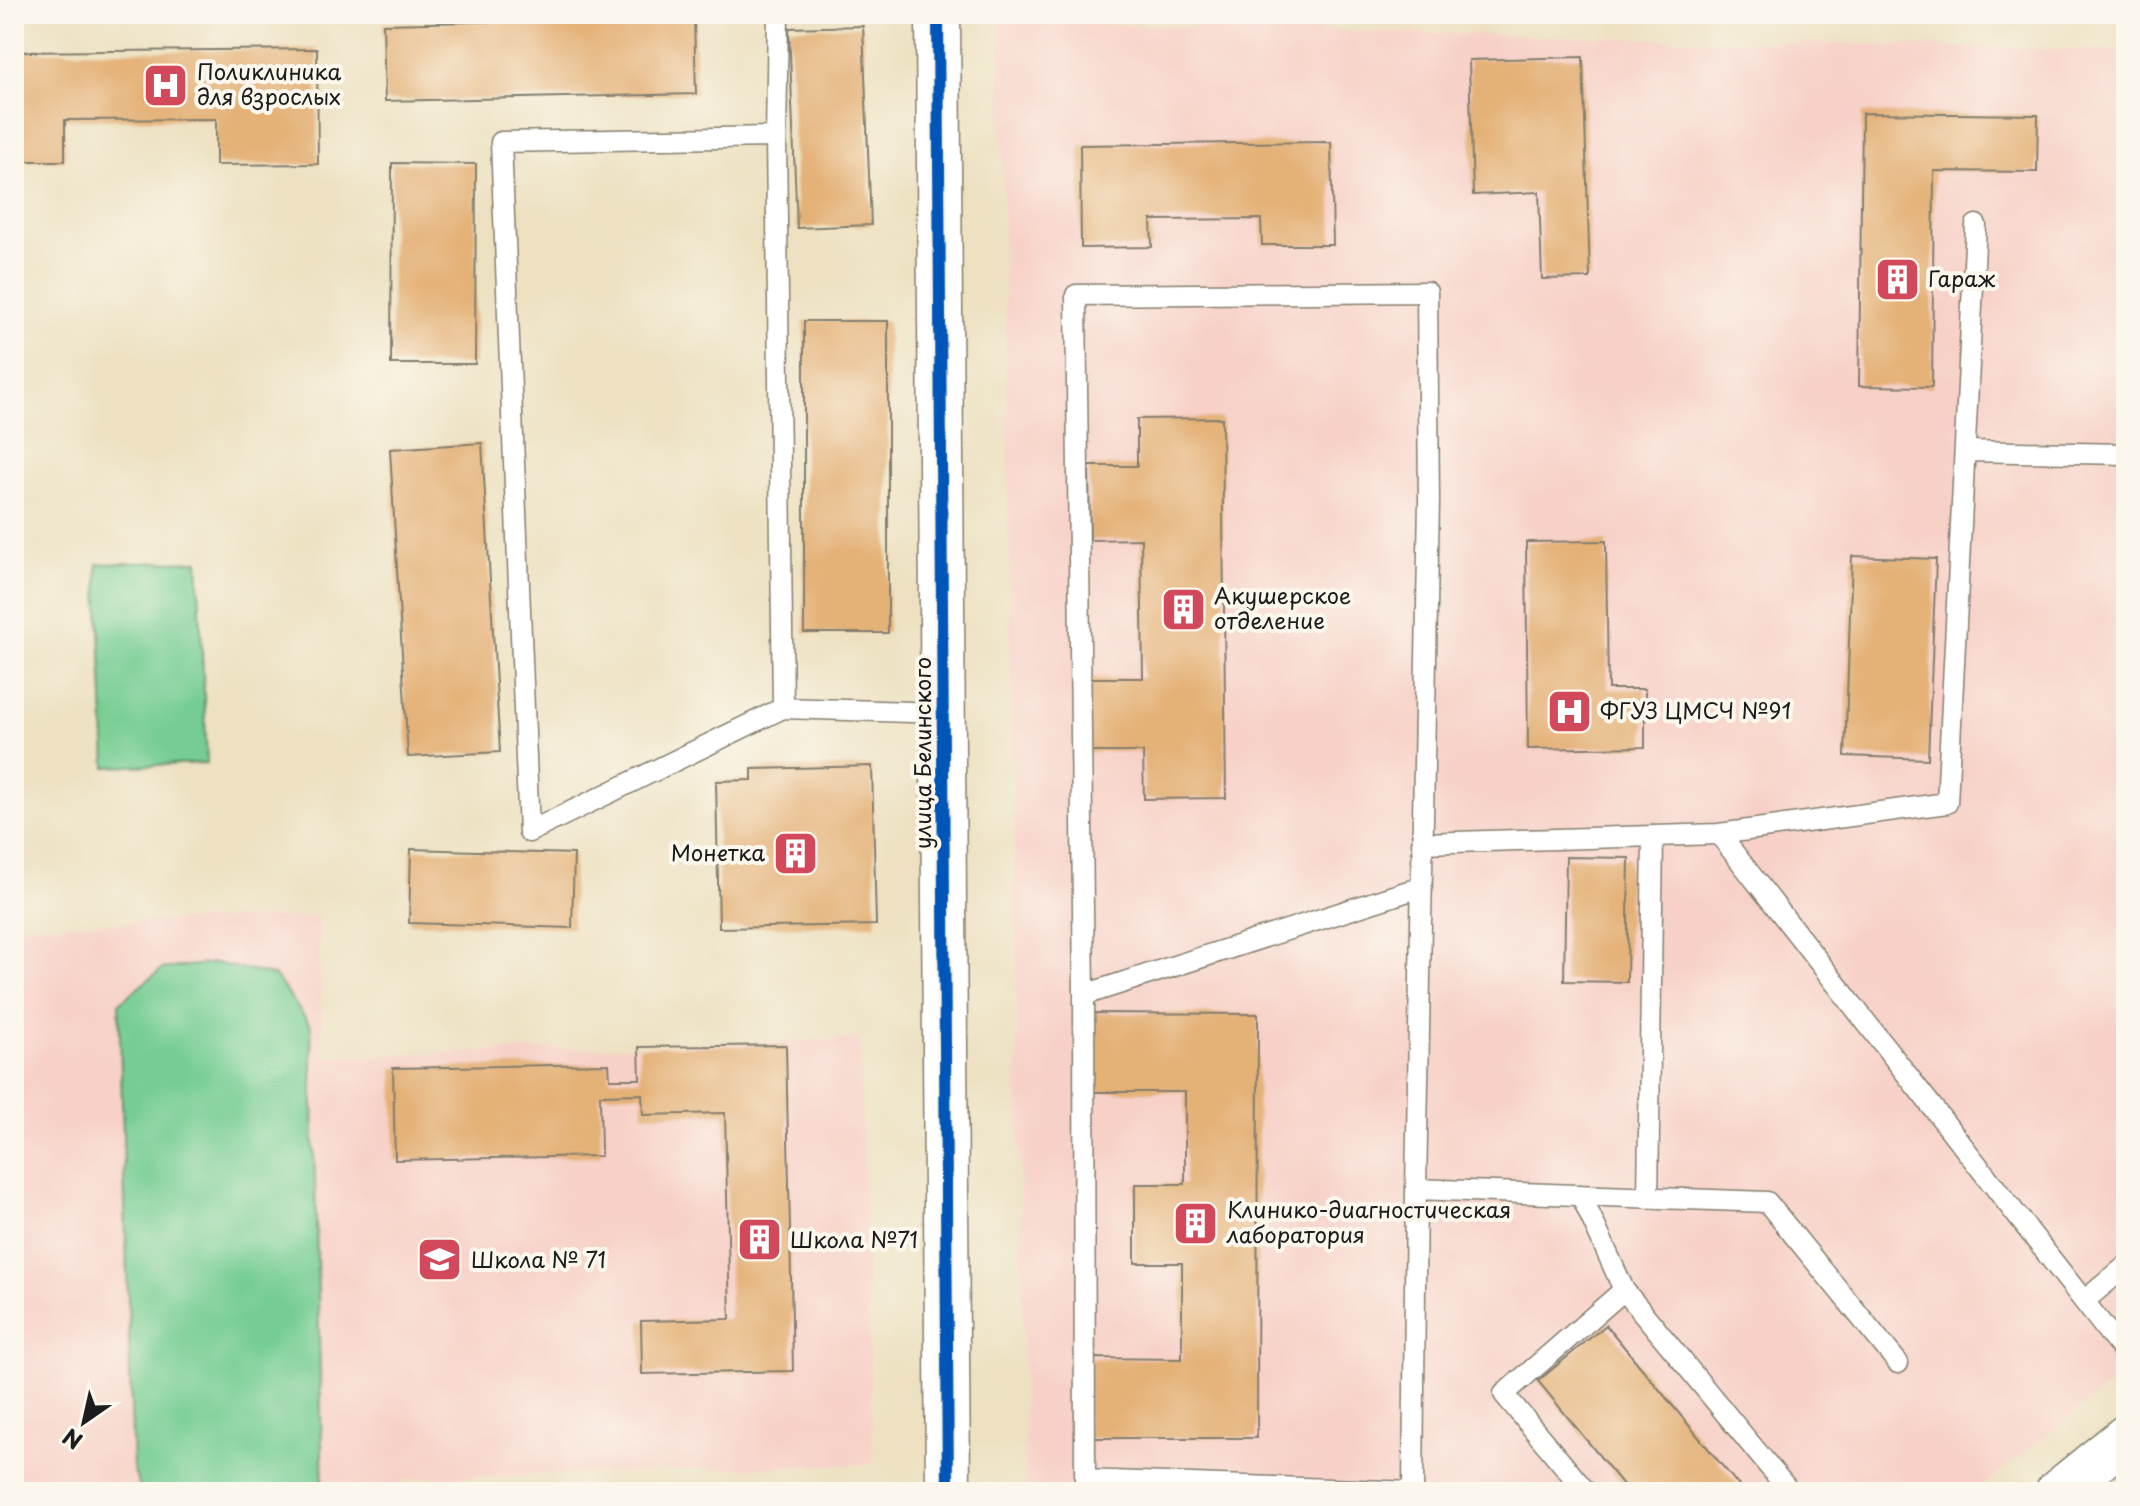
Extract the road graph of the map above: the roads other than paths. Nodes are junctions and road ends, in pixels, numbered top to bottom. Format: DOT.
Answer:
graph roads {
  1 [pos="778,14"];
  2 [pos="938,14"];
  3 [pos="776,137"];
  4 [pos="1976,225"];
  5 [pos="1965,451"];
  6 [pos="2126,454"];
  7 [pos="783,708"];
  8 [pos="943,713"];
  9 [pos="1719,834"];
  10 [pos="1653,836"];
  11 [pos="1422,843"];
  12 [pos="1421,887"];
  13 [pos="1084,995"];
  14 [pos="1416,1189"];
  15 [pos="1581,1195"];
  16 [pos="1648,1198"];
  17 [pos="2126,1266"];
  18 [pos="1624,1290"];
  19 [pos="2084,1301"];
  20 [pos="2126,1355"];
  21 [pos="1898,1363"];
  22 [pos="2126,1437"];
  23 [pos="948,1492"];
  24 [pos="1413,1492"];
  25 [pos="1586,1492"];
  26 [pos="1790,1492"];
  27 [pos="2058,1492"];
  1 -- 3 [label="lane"];
  2 -- 8 [label="street, улица Белинского"];
  3 -- 7 [label="lane"];
  3 -- 7 [label="lane"];
  4 -- 5 [label="lane"];
  5 -- 6 [label="lane"];
  5 -- 9 [label="lane"];
  7 -- 8 [label="lane"];
  8 -- 23 [label="street, улица Белинского"];
  9 -- 10 [label="lane"];
  9 -- 19 [label="lane"];
  10 -- 11 [label="lane"];
  10 -- 16 [label="lane"];
  11 -- 12 [label="lane"];
  11 -- 13 [label="lane"];
  12 -- 13 [label="lane"];
  12 -- 14 [label="lane"];
  13 -- 24 [label="lane"];
  14 -- 15 [label="lane"];
  14 -- 24 [label="lane"];
  15 -- 16 [label="lane"];
  15 -- 18 [label="lane"];
  16 -- 21 [label="lane"];
  17 -- 19 [label="lane"];
  18 -- 25 [label="lane"];
  18 -- 26 [label="lane"];
  19 -- 20 [label="lane"];
  22 -- 27 [label="street"];
}
